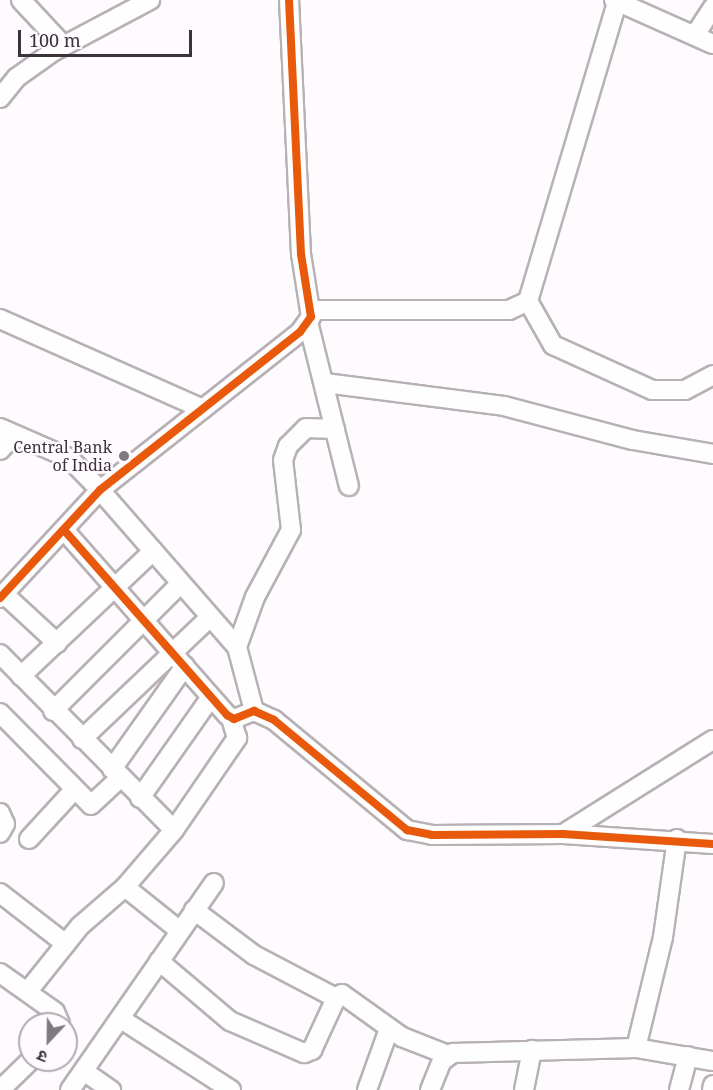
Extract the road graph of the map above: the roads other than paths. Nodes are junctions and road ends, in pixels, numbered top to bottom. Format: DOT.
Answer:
graph roads {
  1 [pos="21,0"];
  2 [pos="150,0"];
  3 [pos="289,0"];
  4 [pos="616,0"];
  5 [pos="713,7"];
  6 [pos="695,35"];
  7 [pos="713,44"];
  8 [pos="63,45"];
  9 [pos="0,98"];
  10 [pos="528,301"];
  11 [pos="310,316"];
  12 [pos="0,319"];
  13 [pos="713,375"];
  14 [pos="325,382"];
  15 [pos="203,409"];
  16 [pos="335,429"];
  17 [pos="7,431"];
  18 [pos="0,450"];
  19 [pos="713,454"];
  20 [pos="350,486"];
  21 [pos="100,490"];
  22 [pos="64,530"];
  23 [pos="153,551"];
  24 [pos="181,583"];
  25 [pos="115,584"];
  26 [pos="2,596"];
  27 [pos="210,617"];
  28 [pos="145,618"];
  29 [pos="57,644"];
  30 [pos="237,647"];
  31 [pos="173,652"];
  32 [pos="2,661"];
  33 [pos="185,666"];
  34 [pos="21,676"];
  35 [pos="211,697"];
  36 [pos="53,711"];
  37 [pos="254,711"];
  38 [pos="0,713"];
  39 [pos="231,718"];
  40 [pos="82,739"];
  41 [pos="713,741"];
  42 [pos="116,773"];
  43 [pos="74,790"];
  44 [pos="140,798"];
  45 [pos="0,813"];
  46 [pos="174,830"];
  47 [pos="0,833"];
  48 [pos="563,834"];
  49 [pos="29,839"];
  50 [pos="677,839"];
  51 [pos="713,844"];
  52 [pos="214,883"];
  53 [pos="125,887"];
  54 [pos="0,893"];
  55 [pos="194,910"];
  56 [pos="180,931"];
  57 [pos="66,944"];
  58 [pos="159,961"];
  59 [pos="1,976"];
  60 [pos="28,991"];
  61 [pos="336,998"];
  62 [pos="55,1012"];
  63 [pos="122,1019"];
  64 [pos="389,1029"];
  65 [pos="636,1048"];
  66 [pos="532,1050"];
  67 [pos="448,1055"];
  68 [pos="688,1056"];
  69 [pos="713,1061"];
  70 [pos="19,1072"];
  71 [pos="85,1072"];
  72 [pos="713,1085"];
  73 [pos="0,1090"];
  74 [pos="70,1090"];
  75 [pos="111,1090"];
  76 [pos="231,1090"];
  77 [pos="367,1090"];
  78 [pos="430,1090"];
  79 [pos="524,1090"];
  80 [pos="679,1090"];
  81 [pos="712,1090"];
  1 -- 8 [label="street"];
  2 -- 8 [label="street"];
  3 -- 11 [label="street"];
  4 -- 6 [label="street"];
  4 -- 10 [label="street"];
  5 -- 6 [label="street"];
  6 -- 7 [label="street"];
  8 -- 9 [label="street"];
  10 -- 11 [label="street"];
  10 -- 13 [label="street"];
  11 -- 14 [label="street"];
  11 -- 15 [label="street"];
  12 -- 15 [label="street"];
  14 -- 16 [label="street"];
  14 -- 19 [label="street"];
  15 -- 21 [label="street"];
  16 -- 20 [label="street"];
  16 -- 30 [label="street"];
  17 -- 18 [label="street"];
  17 -- 21 [label="street"];
  21 -- 22 [label="street"];
  21 -- 23 [label="street"];
  22 -- 25 [label="street"];
  22 -- 26 [label="street"];
  23 -- 24 [label="street"];
  23 -- 25 [label="street"];
  24 -- 27 [label="street"];
  24 -- 28 [label="street"];
  25 -- 28 [label="street"];
  25 -- 29 [label="street"];
  26 -- 29 [label="street"];
  27 -- 30 [label="street"];
  27 -- 31 [label="street"];
  28 -- 31 [label="street"];
  28 -- 36 [label="street"];
  29 -- 34 [label="street"];
  30 -- 37 [label="street"];
  31 -- 33 [label="street"];
  31 -- 40 [label="street"];
  32 -- 34 [label="street"];
  33 -- 35 [label="street"];
  33 -- 42 [label="street"];
  34 -- 36 [label="street"];
  35 -- 39 [label="street"];
  35 -- 44 [label="street"];
  36 -- 40 [label="street"];
  37 -- 39 [label="street"];
  37 -- 48 [label="street"];
  38 -- 43 [label="street"];
  39 -- 46 [label="street"];
  40 -- 42 [label="street"];
  41 -- 48 [label="street"];
  42 -- 43 [label="street"];
  42 -- 44 [label="street"];
  43 -- 49 [label="street"];
  44 -- 46 [label="street"];
  45 -- 47 [label="street"];
  46 -- 53 [label="street"];
  48 -- 50 [label="street"];
  50 -- 51 [label="street"];
  50 -- 65 [label="street"];
  52 -- 55 [label="street"];
  53 -- 56 [label="street"];
  53 -- 57 [label="street"];
  54 -- 57 [label="street"];
  55 -- 56 [label="street"];
  55 -- 61 [label="street"];
  56 -- 58 [label="street"];
  57 -- 60 [label="street"];
  58 -- 61 [label="street"];
  58 -- 63 [label="street"];
  59 -- 60 [label="street"];
  60 -- 62 [label="street"];
  61 -- 64 [label="street"];
  63 -- 71 [label="street"];
  63 -- 76 [label="street"];
  64 -- 67 [label="street"];
  64 -- 77 [label="street"];
  65 -- 66 [label="street"];
  65 -- 68 [label="street"];
  66 -- 67 [label="street"];
  66 -- 79 [label="street"];
  67 -- 78 [label="street"];
  68 -- 69 [label="street"];
  68 -- 80 [label="street"];
  70 -- 73 [label="street"];
  71 -- 74 [label="street"];
  71 -- 75 [label="street"];
  72 -- 81 [label="street"];
}
